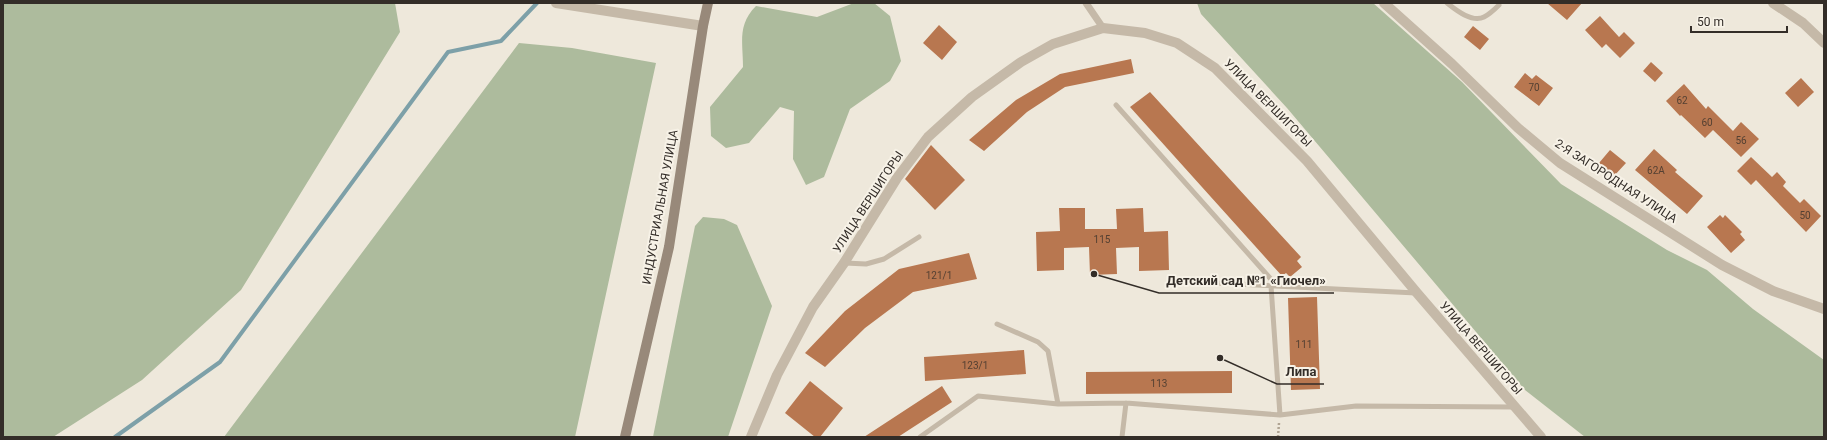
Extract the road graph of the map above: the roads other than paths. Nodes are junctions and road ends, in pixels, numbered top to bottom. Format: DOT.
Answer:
graph roads {
  1 [pos="556,3"];
  2 [pos="708,3"];
  3 [pos="1086,3"];
  4 [pos="1384,3"];
  5 [pos="1447,3"];
  6 [pos="1774,3"];
  7 [pos="1500,5"];
  8 [pos="703,26"];
  9 [pos="1103,28"];
  10 [pos="1824,43"];
  11 [pos="1116,105"];
  12 [pos="919,237"];
  13 [pos="844,263"];
  14 [pos="1216,283"];
  15 [pos="1271,286"];
  16 [pos="1277,286"];
  17 [pos="1417,293"];
  18 [pos="1824,309"];
  19 [pos="998,324"];
  20 [pos="1126,403"];
  21 [pos="1058,404"];
  22 [pos="1515,407"];
  23 [pos="1280,415"];
  24 [pos="625,437"];
  25 [pos="751,437"];
  26 [pos="920,437"];
  27 [pos="1122,437"];
  28 [pos="1541,437"];
  1 -- 8 [label="street"];
  2 -- 8 [label="main road, ИНДУСТРИАЛЬНАЯ УЛИЦА"];
  3 -- 9 [label="street"];
  4 -- 18 [label="street, 2-Я ЗАГОРОДНАЯ УЛИЦА"];
  5 -- 7 [label="lane"];
  6 -- 10 [label="street"];
  8 -- 24 [label="main road, ИНДУСТРИАЛЬНАЯ УЛИЦА"];
  9 -- 13 [label="street, УЛИЦА ВЕРШИГОРЫ"];
  9 -- 17 [label="street, УЛИЦА ВЕРШИГОРЫ"];
  11 -- 16 [label="lane"];
  12 -- 13 [label="lane"];
  13 -- 25 [label="street, УЛИЦА ВЕРШИГОРЫ"];
  14 -- 15 [label="lane"];
  15 -- 16 [label="lane"];
  15 -- 23 [label="lane"];
  16 -- 17 [label="lane"];
  17 -- 22 [label="street, УЛИЦА ВЕРШИГОРЫ"];
  19 -- 21 [label="lane"];
  20 -- 21 [label="lane"];
  20 -- 23 [label="lane"];
  20 -- 27 [label="lane"];
  21 -- 26 [label="lane"];
  22 -- 23 [label="lane"];
  22 -- 28 [label="street, УЛИЦА ВЕРШИГОРЫ"];
}
